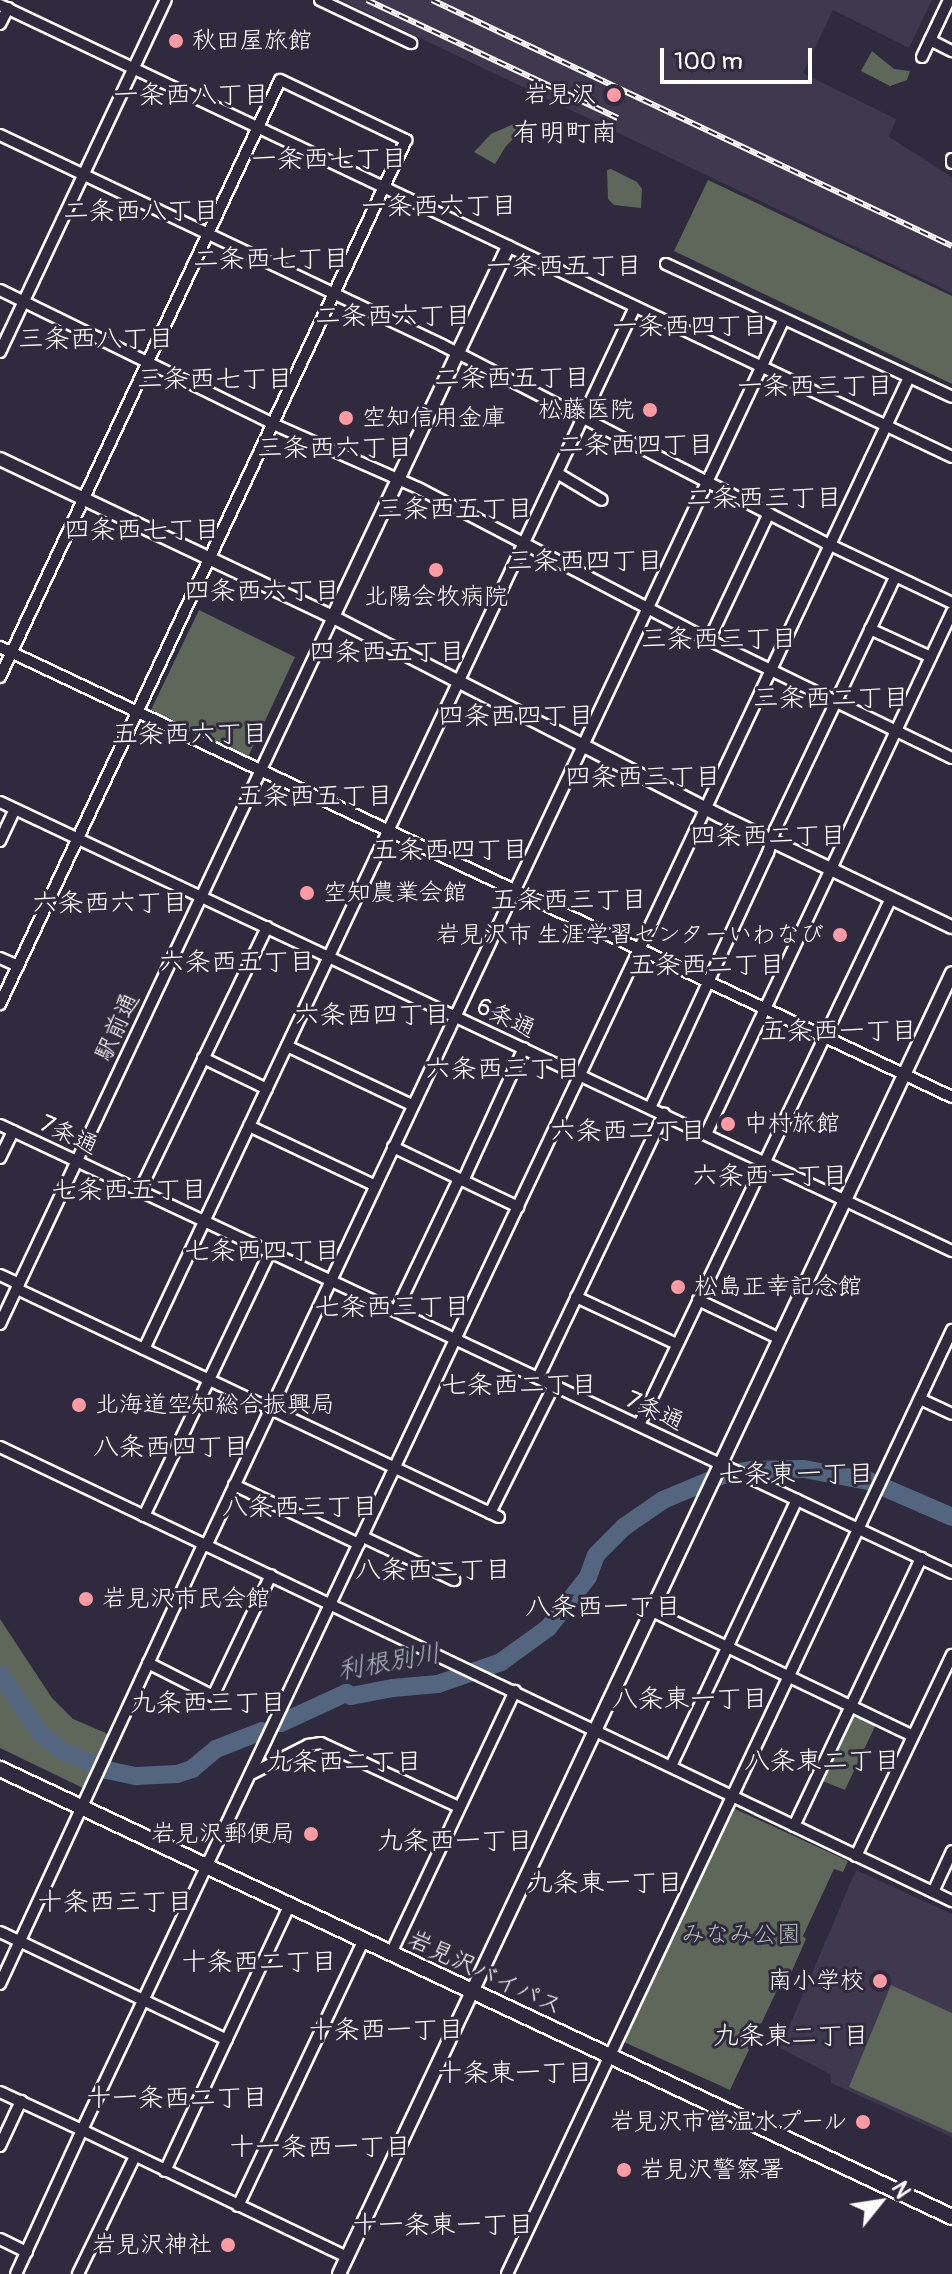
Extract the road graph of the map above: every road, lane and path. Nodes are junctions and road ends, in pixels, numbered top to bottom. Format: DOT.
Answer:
graph roads {
  1 [pos="166,0"];
  2 [pos="320,0"];
  3 [pos="949,0"];
  4 [pos="4,6"];
  5 [pos="0,24"];
  6 [pos="930,40"];
  7 [pos="411,43"];
  8 [pos="952,51"];
  9 [pos="922,57"];
  10 [pos="132,69"];
  11 [pos="258,128"];
  12 [pos="0,135"];
  13 [pos="83,175"];
  14 [pos="384,189"];
  15 [pos="209,234"];
  16 [pos="508,247"];
  17 [pos="666,264"];
  18 [pos="0,290"];
  19 [pos="334,294"];
  20 [pos="24,301"];
  21 [pos="635,307"];
  22 [pos="784,319"];
  23 [pos="0,352"];
  24 [pos="457,353"];
  25 [pos="147,362"];
  26 [pos="761,367"];
  27 [pos="909,377"];
  28 [pos="952,397"];
  29 [pos="583,417"];
  30 [pos="273,424"];
  31 [pos="887,426"];
  32 [pos="952,457"];
  33 [pos="0,459"];
  34 [pos="557,473"];
  35 [pos="398,480"];
  36 [pos="707,480"];
  37 [pos="85,499"];
  38 [pos="602,500"];
  39 [pos="769,513"];
  40 [pos="524,544"];
  41 [pos="830,545"];
  42 [pos="209,558"];
  43 [pos="895,577"];
  44 [pos="952,603"];
  45 [pos="647,608"];
  46 [pos="952,612"];
  47 [pos="333,617"];
  48 [pos="870,629"];
  49 [pos="709,640"];
  50 [pos="0,647"];
  51 [pos="12,652"];
  52 [pos="931,657"];
  53 [pos="771,671"];
  54 [pos="0,677"];
  55 [pos="459,682"];
  56 [pos="836,702"];
  57 [pos="138,712"];
  58 [pos="897,730"];
  59 [pos="583,745"];
  60 [pos="952,758"];
  61 [pos="260,770"];
  62 [pos="0,802"];
  63 [pos="15,809"];
  64 [pos="706,809"];
  65 [pos="389,831"];
  66 [pos="79,839"];
  67 [pos="0,841"];
  68 [pos="772,842"];
  69 [pos="831,870"];
  70 [pos="515,890"];
  71 [pos="201,895"];
  72 [pos="891,898"];
  73 [pos="267,927"];
  74 [pos="952,927"];
  75 [pos="640,949"];
  76 [pos="329,957"];
  77 [pos="0,958"];
  78 [pos="18,966"];
  79 [pos="952,973"];
  80 [pos="707,980"];
  81 [pos="0,1004"];
  82 [pos="766,1009"];
  83 [pos="455,1016"];
  84 [pos="825,1037"];
  85 [pos="287,1046"];
  86 [pos="524,1048"];
  87 [pos="203,1058"];
  88 [pos="904,1074"];
  89 [pos="581,1075"];
  90 [pos="267,1089"];
  91 [pos="952,1097"];
  92 [pos="412,1105"];
  93 [pos="650,1108"];
  94 [pos="664,1114"];
  95 [pos="0,1125"];
  96 [pos="249,1126"];
  97 [pos="13,1131"];
  98 [pos="706,1134"];
  99 [pos="393,1147"];
  100 [pos="0,1158"];
  101 [pos="77,1160"];
  102 [pos="764,1162"];
  103 [pos="461,1180"];
  104 [pos="374,1185"];
  105 [pos="140,1190"];
  106 [pos="845,1201"];
  107 [pos="518,1207"];
  108 [pos="205,1221"];
  109 [pos="952,1251"];
  110 [pos="270,1252"];
  111 [pos="0,1275"];
  112 [pos="330,1280"];
  113 [pos="18,1286"];
  114 [pos="576,1297"];
  115 [pos="698,1300"];
  116 [pos="396,1311"];
  117 [pos="0,1324"];
  118 [pos="952,1330"];
  119 [pos="780,1339"];
  120 [pos="457,1340"];
  121 [pos="677,1344"];
  122 [pos="948,1347"];
  123 [pos="144,1349"];
  124 [pos="538,1378"];
  125 [pos="210,1380"];
  126 [pos="554,1385"];
  127 [pos="920,1399"];
  128 [pos="271,1408"];
  129 [pos="952,1414"];
  130 [pos="639,1425"];
  131 [pos="0,1447"];
  132 [pos="725,1466"];
  133 [pos="396,1467"];
  134 [pos="234,1485"];
  135 [pos="793,1499"];
  136 [pos="144,1516"];
  137 [pos="858,1529"];
  138 [pos="361,1540"];
  139 [pos="205,1545"];
  140 [pos="921,1558"];
  141 [pos="952,1573"];
  142 [pos="271,1575"];
  143 [pos="454,1580"];
  144 [pos="332,1603"];
  145 [pos="652,1611"];
  146 [pos="728,1648"];
  147 [pos="952,1655"];
  148 [pos="148,1663"];
  149 [pos="789,1677"];
  150 [pos="515,1691"];
  151 [pos="850,1706"];
  152 [pos="596,1728"];
  153 [pos="913,1736"];
  154 [pos="672,1764"];
  155 [pos="0,1769"];
  156 [pos="253,1773"];
  157 [pos="735,1794"];
  158 [pos="459,1807"];
  159 [pos="81,1808"];
  160 [pos="794,1826"];
  161 [pos="952,1851"];
  162 [pos="856,1856"];
  163 [pos="208,1867"];
  164 [pos="933,1892"];
  165 [pos="952,1901"];
  166 [pos="289,1906"];
  167 [pos="0,1932"];
  168 [pos="364,1940"];
  169 [pos="20,1942"];
  170 [pos="391,1953"];
  171 [pos="0,1984"];
  172 [pos="472,1992"];
  173 [pos="144,1999"];
  174 [pos="227,2040"];
  175 [pos="610,2057"];
  176 [pos="0,2092"];
  177 [pos="21,2101"];
  178 [pos="82,2130"];
  179 [pos="0,2146"];
  180 [pos="135,2156"];
  181 [pos="165,2171"];
  182 [pos="238,2206"];
  183 [pos="952,2217"];
  184 [pos="0,2239"];
  185 [pos="27,2252"];
  186 [pos="347,2257"];
  187 [pos="16,2274"];
  188 [pos="78,2274"];
  189 [pos="339,2274"];
  190 [pos="507,2274"];
  1 -- 10 [label="street"];
  2 -- 7 [label="street"];
  3 -- 6 [label="street"];
  4 -- 5 [label="street"];
  4 -- 10 [label="street"];
  6 -- 8 [label="street"];
  6 -- 9 [label="street"];
  10 -- 11 [label="street"];
  10 -- 13 [label="street"];
  11 -- 14 [label="street"];
  11 -- 14 [label="street"];
  11 -- 15 [label="street"];
  12 -- 13 [label="street"];
  13 -- 15 [label="street"];
  13 -- 20 [label="street"];
  14 -- 16 [label="street"];
  14 -- 19 [label="street"];
  15 -- 19 [label="street"];
  15 -- 25 [label="street"];
  16 -- 21 [label="street"];
  16 -- 24 [label="main road"];
  17 -- 22 [label="street"];
  18 -- 20 [label="street"];
  19 -- 24 [label="street"];
  19 -- 30 [label="street"];
  20 -- 23 [label="street"];
  20 -- 25 [label="street"];
  21 -- 26 [label="street"];
  21 -- 29 [label="street"];
  22 -- 26 [label="street"];
  22 -- 27 [label="street"];
  24 -- 29 [label="street"];
  24 -- 35 [label="main road"];
  25 -- 30 [label="street"];
  25 -- 37 [label="street"];
  26 -- 31 [label="street"];
  26 -- 36 [label="street"];
  27 -- 28 [label="street"];
  27 -- 31 [label="street"];
  29 -- 34 [label="street"];
  29 -- 36 [label="street"];
  30 -- 35 [label="street"];
  30 -- 42 [label="street"];
  31 -- 32 [label="street"];
  31 -- 41 [label="street"];
  33 -- 37 [label="main road"];
  34 -- 38 [label="street"];
  34 -- 40 [label="street"];
  35 -- 40 [label="street"];
  35 -- 47 [label="main road"];
  36 -- 39 [label="street"];
  36 -- 45 [label="street"];
  37 -- 42 [label="main road"];
  37 -- 51 [label="street"];
  39 -- 41 [label="street"];
  39 -- 49 [label="street"];
  40 -- 45 [label="street"];
  40 -- 55 [label="street"];
  41 -- 43 [label="street"];
  41 -- 53 [label="street"];
  42 -- 47 [label="main road"];
  42 -- 57 [label="street"];
  43 -- 44 [label="street"];
  43 -- 48 [label="street"];
  45 -- 49 [label="street"];
  45 -- 59 [label="street"];
  46 -- 52 [label="street"];
  47 -- 55 [label="main road"];
  47 -- 61 [label="street, 駅前通"];
  48 -- 52 [label="street"];
  48 -- 56 [label="street"];
  49 -- 53 [label="street"];
  50 -- 51 [label="street"];
  51 -- 54 [label="street"];
  51 -- 57 [label="street"];
  52 -- 58 [label="street"];
  53 -- 56 [label="street"];
  53 -- 64 [label="street"];
  55 -- 59 [label="main road"];
  55 -- 65 [label="street"];
  56 -- 58 [label="street"];
  56 -- 68 [label="street"];
  57 -- 61 [label="street"];
  57 -- 66 [label="street"];
  58 -- 60 [label="street"];
  58 -- 69 [label="street"];
  59 -- 64 [label="main road"];
  59 -- 70 [label="street"];
  61 -- 65 [label="street"];
  61 -- 71 [label="street, 駅前通"];
  62 -- 63 [label="street, 6条通"];
  63 -- 66 [label="street, 6条通"];
  63 -- 67 [label="street"];
  64 -- 68 [label="main road"];
  64 -- 75 [label="street"];
  65 -- 70 [label="street"];
  65 -- 76 [label="street"];
  66 -- 71 [label="street, 6条通"];
  66 -- 78 [label="street"];
  68 -- 69 [label="main road"];
  68 -- 80 [label="street"];
  69 -- 72 [label="main road"];
  69 -- 82 [label="street"];
  70 -- 75 [label="street"];
  70 -- 83 [label="street"];
  71 -- 73 [label="street, 6条通"];
  71 -- 101 [label="street, 駅前通"];
  72 -- 74 [label="main road"];
  72 -- 84 [label="street"];
  73 -- 76 [label="street, 6条通"];
  73 -- 87 [label="street"];
  75 -- 80 [label="street"];
  75 -- 89 [label="street"];
  76 -- 83 [label="street, 6条通"];
  76 -- 85 [label="street"];
  77 -- 78 [label="street"];
  78 -- 81 [label="street"];
  79 -- 88 [label="main road"];
  80 -- 82 [label="street"];
  80 -- 93 [label="street"];
  82 -- 84 [label="street"];
  82 -- 98 [label="street"];
  83 -- 86 [label="street, 6条通"];
  83 -- 92 [label="street"];
  84 -- 88 [label="street"];
  84 -- 102 [label="street"];
  85 -- 90 [label="street"];
  85 -- 92 [label="street"];
  86 -- 89 [label="street, 6条通"];
  86 -- 103 [label="street"];
  87 -- 90 [label="street"];
  87 -- 105 [label="street"];
  88 -- 91 [label="street"];
  88 -- 106 [label="main road"];
  89 -- 93 [label="street, 6条通"];
  89 -- 107 [label="street"];
  90 -- 96 [label="street"];
  92 -- 99 [label="street"];
  93 -- 94 [label="street, 6条通"];
  94 -- 98 [label="street, 6条通"];
  94 -- 114 [label="street"];
  95 -- 97 [label="street, 7条通"];
  96 -- 104 [label="street"];
  96 -- 108 [label="street"];
  97 -- 100 [label="street"];
  97 -- 101 [label="street, 7条通"];
  98 -- 102 [label="street, 6条通"];
  99 -- 103 [label="street"];
  99 -- 104 [label="street"];
  101 -- 105 [label="street, 7条通"];
  101 -- 113 [label="street, 駅前通"];
  102 -- 106 [label="street, 6条通"];
  102 -- 115 [label="street"];
  103 -- 107 [label="street"];
  103 -- 116 [label="street"];
  104 -- 112 [label="street"];
  105 -- 108 [label="street, 7条通"];
  106 -- 109 [label="street, 6条通"];
  106 -- 119 [label="main road"];
  107 -- 120 [label="street"];
  108 -- 110 [label="street, 7条通"];
  108 -- 123 [label="street"];
  110 -- 112 [label="street, 7条通"];
  110 -- 125 [label="street"];
  111 -- 113 [label="street"];
  112 -- 116 [label="street, 7条通"];
  112 -- 128 [label="street"];
  113 -- 117 [label="street, 駅前通"];
  113 -- 123 [label="street"];
  114 -- 121 [label="street"];
  114 -- 124 [label="street"];
  115 -- 119 [label="street"];
  115 -- 121 [label="street"];
  116 -- 120 [label="street, 7条通"];
  118 -- 122 [label="street"];
  119 -- 132 [label="main road"];
  120 -- 124 [label="street, 7条通"];
  120 -- 133 [label="street"];
  121 -- 130 [label="street"];
  122 -- 127 [label="street"];
  123 -- 125 [label="street"];
  124 -- 126 [label="street, 7条通"];
  125 -- 128 [label="street"];
  125 -- 136 [label="street"];
  126 -- 130 [label="street, 7条通"];
  126 -- 133 [label="street"];
  127 -- 129 [label="street"];
  127 -- 137 [label="street"];
  128 -- 133 [label="street"];
  128 -- 134 [label="street"];
  130 -- 132 [label="street, 7条通"];
  131 -- 136 [label="street"];
  132 -- 135 [label="street, 7条通"];
  132 -- 145 [label="main road"];
  133 -- 138 [label="street"];
  134 -- 138 [label="street"];
  134 -- 139 [label="street"];
  135 -- 137 [label="street"];
  135 -- 146 [label="street"];
  136 -- 139 [label="street"];
  137 -- 140 [label="street"];
  137 -- 149 [label="street"];
  138 -- 143 [label="street"];
  138 -- 144 [label="street"];
  139 -- 142 [label="street"];
  139 -- 148 [label="street"];
  140 -- 141 [label="street"];
  140 -- 151 [label="street"];
  142 -- 144 [label="street"];
  142 -- 148 [label="street"];
  144 -- 150 [label="street"];
  144 -- 156 [label="street"];
  145 -- 146 [label="street"];
  145 -- 152 [label="main road"];
  146 -- 149 [label="street"];
  146 -- 154 [label="street"];
  147 -- 153 [label="street"];
  148 -- 159 [label="street"];
  149 -- 151 [label="street"];
  149 -- 157 [label="street"];
  150 -- 152 [label="street"];
  150 -- 158 [label="street"];
  151 -- 153 [label="street"];
  151 -- 160 [label="street"];
  152 -- 154 [label="street"];
  152 -- 172 [label="main road"];
  153 -- 162 [label="street"];
  154 -- 157 [label="street"];
  155 -- 159 [label="highway, 岩見沢バイパス"];
  156 -- 158 [label="street"];
  156 -- 163 [label="street"];
  157 -- 160 [label="street"];
  157 -- 175 [label="street"];
  158 -- 170 [label="street"];
  159 -- 163 [label="highway, 岩見沢バイパス"];
  159 -- 169 [label="street"];
  160 -- 162 [label="street"];
  161 -- 164 [label="street"];
  162 -- 164 [label="street"];
  163 -- 166 [label="highway, 岩見沢バイパス"];
  163 -- 173 [label="street"];
  164 -- 165 [label="street"];
  166 -- 168 [label="highway, 岩見沢バイパス"];
  166 -- 174 [label="street"];
  167 -- 169 [label="street"];
  168 -- 170 [label="highway, 岩見沢バイパス"];
  168 -- 182 [label="street"];
  169 -- 171 [label="street"];
  169 -- 173 [label="street"];
  170 -- 172 [label="highway, 岩見沢バイパス"];
  172 -- 175 [label="highway, 岩見沢バイパス"];
  172 -- 186 [label="main road"];
  173 -- 174 [label="street"];
  173 -- 178 [label="street"];
  174 -- 181 [label="street"];
  175 -- 183 [label="highway, 岩見沢バイパス"];
  175 -- 190 [label="street"];
  176 -- 177 [label="street"];
  177 -- 178 [label="street"];
  177 -- 179 [label="street"];
  178 -- 180 [label="street"];
  178 -- 185 [label="street"];
  180 -- 181 [label="street"];
  180 -- 188 [label="street"];
  181 -- 182 [label="street"];
  182 -- 186 [label="street"];
  184 -- 185 [label="street"];
  185 -- 187 [label="street"];
  186 -- 189 [label="main road"];
}
